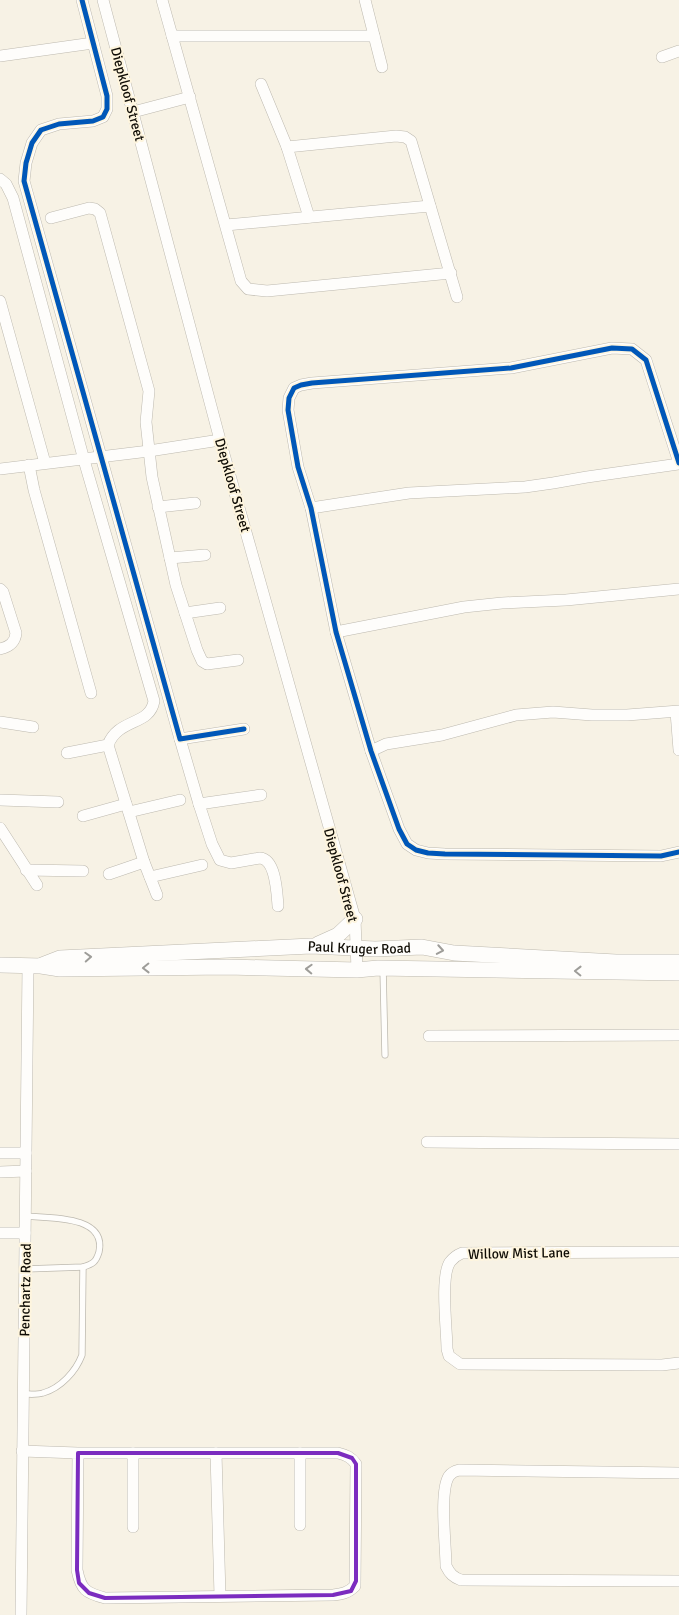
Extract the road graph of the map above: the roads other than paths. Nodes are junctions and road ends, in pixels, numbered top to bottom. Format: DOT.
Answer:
graph roads {
  1 [pos="82,0"];
  2 [pos="103,0"];
  3 [pos="162,0"];
  4 [pos="365,0"];
  5 [pos="172,36"];
  6 [pos="374,36"];
  7 [pos="92,43"];
  8 [pos="679,52"];
  9 [pos="0,56"];
  10 [pos="662,57"];
  11 [pos="382,67"];
  12 [pos="260,84"];
  13 [pos="190,97"];
  14 [pos="133,112"];
  15 [pos="287,147"];
  16 [pos="0,179"];
  17 [pos="430,206"];
  18 [pos="309,217"];
  19 [pos="50,218"];
  20 [pos="226,225"];
  21 [pos="451,273"];
  22 [pos="457,297"];
  23 [pos="0,301"];
  24 [pos="220,440"];
  25 [pos="149,451"];
  26 [pos="100,456"];
  27 [pos="84,460"];
  28 [pos="46,464"];
  29 [pos="679,464"];
  30 [pos="29,465"];
  31 [pos="0,469"];
  32 [pos="195,503"];
  33 [pos="158,507"];
  34 [pos="311,508"];
  35 [pos="206,555"];
  36 [pos="170,558"];
  37 [pos="0,589"];
  38 [pos="679,589"];
  39 [pos="220,608"];
  40 [pos="185,613"];
  41 [pos="336,632"];
  42 [pos="0,648"];
  43 [pos="238,660"];
  44 [pos="91,693"];
  45 [pos="677,711"];
  46 [pos="0,722"];
  47 [pos="33,727"];
  48 [pos="244,729"];
  49 [pos="180,739"];
  50 [pos="108,745"];
  51 [pos="679,750"];
  52 [pos="371,751"];
  53 [pos="67,753"];
  54 [pos="261,795"];
  55 [pos="0,800"];
  56 [pos="180,800"];
  57 [pos="58,802"];
  58 [pos="198,804"];
  59 [pos="128,808"];
  60 [pos="83,816"];
  61 [pos="0,828"];
  62 [pos="679,852"];
  63 [pos="144,862"];
  64 [pos="202,866"];
  65 [pos="26,870"];
  66 [pos="83,871"];
  67 [pos="109,874"];
  68 [pos="150,877"];
  69 [pos="37,885"];
  70 [pos="157,895"];
  71 [pos="278,906"];
  72 [pos="354,920"];
  73 [pos="311,946"];
  74 [pos="357,947"];
  75 [pos="679,962"];
  76 [pos="0,965"];
  77 [pos="34,966"];
  78 [pos="383,968"];
  79 [pos="358,970"];
  80 [pos="679,973"];
  81 [pos="679,1035"];
  82 [pos="429,1036"];
  83 [pos="385,1055"];
  84 [pos="427,1142"];
  85 [pos="679,1144"];
  86 [pos="0,1153"];
  87 [pos="26,1153"];
  88 [pos="26,1171"];
  89 [pos="0,1172"];
  90 [pos="26,1216"];
  91 [pos="0,1233"];
  92 [pos="25,1233"];
  93 [pos="679,1252"];
  94 [pos="83,1267"];
  95 [pos="25,1269"];
  96 [pos="679,1363"];
  97 [pos="23,1394"];
  98 [pos="22,1451"];
  99 [pos="78,1453"];
  100 [pos="133,1453"];
  101 [pos="216,1453"];
  102 [pos="300,1453"];
  103 [pos="679,1473"];
  104 [pos="300,1525"];
  105 [pos="133,1527"];
  106 [pos="679,1581"];
  107 [pos="220,1596"];
  108 [pos="21,1615"];
  1 -- 7 [label="street"];
  2 -- 14 [label="street, Diepkloof Street"];
  3 -- 5 [label="street"];
  4 -- 6 [label="street"];
  5 -- 6 [label="street"];
  5 -- 13 [label="street"];
  6 -- 11 [label="street"];
  7 -- 9 [label="street"];
  7 -- 26 [label="street"];
  8 -- 10 [label="street"];
  12 -- 15 [label="street"];
  13 -- 14 [label="street"];
  13 -- 20 [label="street"];
  14 -- 24 [label="street, Diepkloof Street"];
  15 -- 17 [label="street"];
  15 -- 18 [label="street"];
  16 -- 27 [label="street"];
  17 -- 18 [label="street"];
  17 -- 21 [label="street"];
  18 -- 20 [label="street"];
  19 -- 25 [label="street"];
  20 -- 21 [label="street"];
  21 -- 22 [label="street"];
  23 -- 28 [label="street"];
  24 -- 25 [label="street"];
  24 -- 72 [label="street, Diepkloof Street"];
  25 -- 26 [label="street"];
  25 -- 33 [label="street"];
  26 -- 27 [label="street"];
  26 -- 49 [label="street"];
  27 -- 28 [label="street"];
  27 -- 50 [label="street"];
  28 -- 30 [label="street"];
  29 -- 34 [label="street"];
  29 -- 34 [label="street"];
  30 -- 31 [label="street"];
  30 -- 44 [label="street"];
  32 -- 33 [label="street"];
  33 -- 36 [label="street"];
  34 -- 41 [label="street"];
  35 -- 36 [label="street"];
  36 -- 40 [label="street"];
  37 -- 42 [label="street"];
  38 -- 41 [label="street"];
  39 -- 40 [label="street"];
  40 -- 43 [label="street"];
  41 -- 52 [label="street"];
  45 -- 51 [label="street"];
  45 -- 52 [label="street"];
  46 -- 47 [label="street"];
  48 -- 49 [label="street"];
  49 -- 58 [label="street"];
  50 -- 53 [label="street"];
  50 -- 59 [label="street"];
  52 -- 62 [label="street"];
  54 -- 58 [label="street"];
  55 -- 57 [label="street"];
  56 -- 59 [label="street"];
  58 -- 71 [label="street"];
  59 -- 60 [label="street"];
  59 -- 63 [label="street"];
  61 -- 65 [label="street"];
  63 -- 67 [label="street"];
  63 -- 68 [label="street"];
  64 -- 68 [label="street"];
  65 -- 66 [label="street"];
  65 -- 69 [label="street"];
  68 -- 70 [label="street"];
  72 -- 73 [label="street"];
  72 -- 74 [label="street, Diepkloof Street"];
  73 -- 74 [label="street, Paul Kruger Road"];
  77 -- 73 [label="street, Paul Kruger Road, one-way"];
  74 -- 75 [label="street, Paul Kruger Road, one-way"];
  74 -- 79 [label="street, Diepkloof Street"];
  76 -- 77 [label="street, Paul Kruger Road"];
  79 -- 77 [label="street, Paul Kruger Road, one-way"];
  77 -- 87 [label="street, Penchartz Road"];
  78 -- 79 [label="street, Paul Kruger Road"];
  80 -- 78 [label="street, Paul Kruger Road, one-way"];
  78 -- 83 [label="lane"];
  81 -- 82 [label="street"];
  84 -- 85 [label="street"];
  86 -- 87 [label="street"];
  87 -- 88 [label="street, Penchartz Road"];
  88 -- 89 [label="street"];
  88 -- 90 [label="street, Penchartz Road"];
  90 -- 92 [label="street, Penchartz Road"];
  90 -- 94 [label="lane"];
  91 -- 92 [label="street"];
  92 -- 95 [label="street, Penchartz Road"];
  93 -- 96 [label="street, Willow Mist Lane"];
  94 -- 95 [label="lane"];
  94 -- 97 [label="lane"];
  95 -- 97 [label="street, Penchartz Road"];
  97 -- 98 [label="street, Penchartz Road"];
  98 -- 99 [label="street"];
  98 -- 108 [label="street, Penchartz Road"];
  99 -- 100 [label="street"];
  99 -- 107 [label="street"];
  100 -- 101 [label="street"];
  100 -- 105 [label="street"];
  101 -- 102 [label="street"];
  101 -- 107 [label="street"];
  102 -- 104 [label="street"];
  102 -- 107 [label="street"];
  103 -- 106 [label="street"];
}
